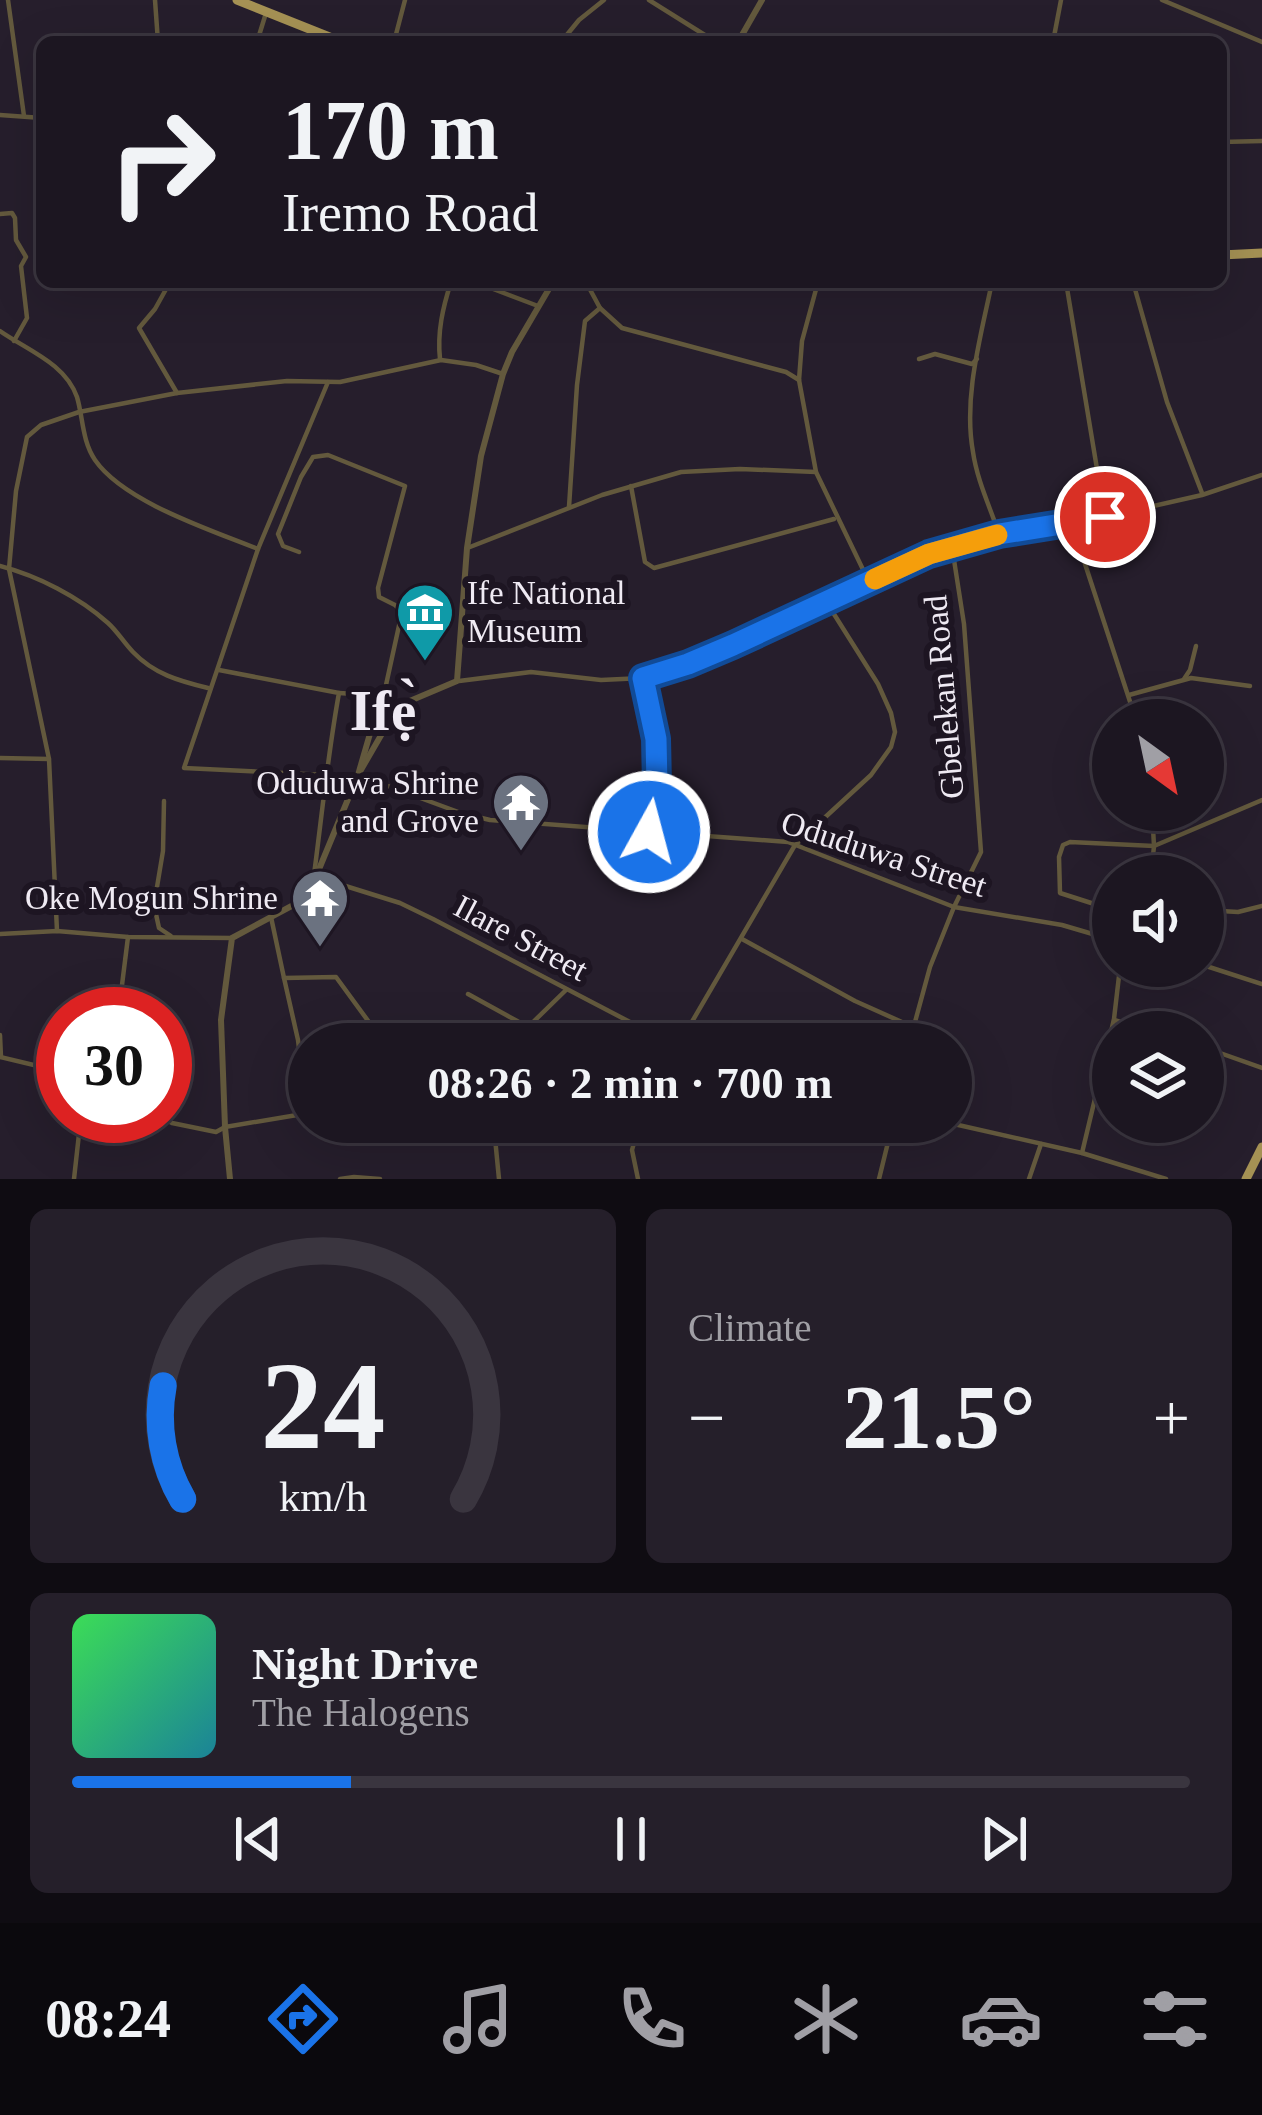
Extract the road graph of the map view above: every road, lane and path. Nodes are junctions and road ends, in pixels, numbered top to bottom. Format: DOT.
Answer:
graph roads {
  1 [pos="8,0"];
  2 [pos="155,0"];
  3 [pos="237,0"];
  4 [pos="278,0"];
  5 [pos="405,0"];
  6 [pos="604,0"];
  7 [pos="650,0"];
  8 [pos="762,0"];
  9 [pos="1060,0"];
  10 [pos="1162,0"];
  11 [pos="270,12"];
  12 [pos="158,36"];
  13 [pos="260,36"];
  14 [pos="328,36"];
  15 [pos="396,36"];
  16 [pos="566,36"];
  17 [pos="707,36"];
  18 [pos="741,36"];
  19 [pos="1054,36"];
  20 [pos="1262,41"];
  21 [pos="0,115"];
  22 [pos="24,116"];
  23 [pos="36,117"];
  24 [pos="1262,141"];
  25 [pos="1227,142"];
  26 [pos="0,214"];
  27 [pos="1262,253"];
  28 [pos="1227,255"];
  29 [pos="167,288"];
  30 [pos="449,288"];
  31 [pos="491,288"];
  32 [pos="549,288"];
  33 [pos="589,288"];
  34 [pos="816,288"];
  35 [pos="991,288"];
  36 [pos="1067,288"];
  37 [pos="1135,288"];
  38 [pos="538,306"];
  39 [pos="600,308"];
  40 [pos="0,331"];
  41 [pos="14,341"];
  42 [pos="920,359"];
  43 [pos="977,359"];
  44 [pos="441,360"];
  45 [pos="503,374"];
  46 [pos="800,380"];
  47 [pos="328,382"];
  48 [pos="177,393"];
  49 [pos="79,412"];
  50 [pos="816,472"];
  51 [pos="1262,475"];
  52 [pos="631,486"];
  53 [pos="1202,495"];
  54 [pos="569,507"];
  55 [pos="1105,517"];
  56 [pos="837,518"];
  57 [pos="1071,521"];
  58 [pos="999,534"];
  59 [pos="952,547"];
  60 [pos="467,548"];
  61 [pos="258,549"];
  62 [pos="299,552"];
  63 [pos="0,566"];
  64 [pos="9,569"];
  65 [pos="869,582"];
  66 [pos="827,603"];
  67 [pos="1196,646"];
  68 [pos="217,670"];
  69 [pos="643,678"];
  70 [pos="1184,679"];
  71 [pos="457,681"];
  72 [pos="1250,686"];
  73 [pos="209,688"];
  74 [pos="339,693"];
  75 [pos="1129,695"];
  76 [pos="1130,699"];
  77 [pos="405,703"];
  78 [pos="386,704"];
  79 [pos="373,720"];
  80 [pos="387,725"];
  81 [pos="0,758"];
  82 [pos="49,759"];
  83 [pos="325,775"];
  84 [pos="358,775"];
  85 [pos="1262,800"];
  86 [pos="164,801"];
  87 [pos="1153,831"];
  88 [pos="649,832"];
  89 [pos="795,845"];
  90 [pos="1154,846"];
  91 [pos="1153,855"];
  92 [pos="318,880"];
  93 [pos="1092,903"];
  94 [pos="1262,906"];
  95 [pos="954,907"];
  96 [pos="1224,911"];
  97 [pos="271,917"];
  98 [pos="57,931"];
  99 [pos="0,934"];
  100 [pos="1092,934"];
  101 [pos="128,937"];
  102 [pos="232,938"];
  103 [pos="176,939"];
  104 [pos="742,939"];
  105 [pos="1224,972"];
  106 [pos="284,978"];
  107 [pos="1262,984"];
  108 [pos="122,987"];
  109 [pos="566,990"];
  110 [pos="468,994"];
  111 [pos="294,1023"];
  112 [pos="370,1023"];
  113 [pos="521,1023"];
  114 [pos="533,1023"];
  115 [pos="633,1023"];
  116 [pos="688,1023"];
  117 [pos="904,1023"];
  118 [pos="914,1023"];
  119 [pos="0,1035"];
  120 [pos="1224,1054"];
  121 [pos="1,1057"];
  122 [pos="36,1065"];
  123 [pos="1262,1068"];
  124 [pos="1092,1112"];
  125 [pos="288,1116"];
  126 [pos="225,1127"];
  127 [pos="192,1128"];
  128 [pos="972,1128"];
  129 [pos="78,1143"];
  130 [pos="496,1143"];
  131 [pos="634,1143"];
  132 [pos="888,1143"];
  133 [pos="1041,1144"];
  134 [pos="1262,1147"];
  135 [pos="1082,1154"];
  136 [pos="74,1179"];
  137 [pos="230,1179"];
  138 [pos="340,1179"];
  139 [pos="380,1179"];
  140 [pos="500,1179"];
  141 [pos="638,1179"];
  142 [pos="879,1179"];
  143 [pos="1029,1179"];
  144 [pos="1166,1179"];
  145 [pos="1246,1179"];
  1 -- 22 [label="street"];
  2 -- 12 [label="street"];
  3 -- 11 [label="main road"];
  4 -- 11 [label="street"];
  5 -- 15 [label="street"];
  6 -- 16 [label="street"];
  7 -- 17 [label="street"];
  8 -- 18 [label="street"];
  9 -- 19 [label="street"];
  10 -- 20 [label="street"];
  11 -- 13 [label="street"];
  11 -- 14 [label="main road"];
  21 -- 22 [label="street"];
  22 -- 23 [label="street"];
  24 -- 25 [label="street"];
  26 -- 41 [label="street"];
  27 -- 28 [label="main road"];
  29 -- 48 [label="street"];
  30 -- 44 [label="street"];
  31 -- 38 [label="street"];
  32 -- 38 [label="street"];
  33 -- 39 [label="street"];
  34 -- 46 [label="street"];
  35 -- 43 [label="street"];
  36 -- 55 [label="street"];
  37 -- 53 [label="street"];
  38 -- 45 [label="street"];
  39 -- 46 [label="street"];
  39 -- 54 [label="street"];
  40 -- 41 [label="street"];
  41 -- 49 [label="street"];
  42 -- 43 [label="street"];
  43 -- 58 [label="street"];
  44 -- 45 [label="street"];
  44 -- 47 [label="street"];
  45 -- 60 [label="street"];
  46 -- 50 [label="street"];
  47 -- 48 [label="street"];
  47 -- 61 [label="street"];
  48 -- 49 [label="street"];
  49 -- 61 [label="street"];
  49 -- 64 [label="street"];
  50 -- 52 [label="street"];
  50 -- 56 [label="street"];
  51 -- 53 [label="street"];
  52 -- 54 [label="street"];
  52 -- 56 [label="street"];
  53 -- 55 [label="street"];
  54 -- 60 [label="street"];
  55 -- 57 [label="street"];
  56 -- 65 [label="street"];
  57 -- 58 [label="street"];
  57 -- 75 [label="street"];
  58 -- 59 [label="street"];
  59 -- 65 [label="street"];
  59 -- 95 [label="street, Gbelekan Road"];
  60 -- 71 [label="street"];
  61 -- 68 [label="street"];
  62 -- 78 [label="street"];
  63 -- 64 [label="street"];
  64 -- 73 [label="street"];
  64 -- 82 [label="street"];
  65 -- 66 [label="street"];
  66 -- 69 [label="street"];
  66 -- 89 [label="street"];
  67 -- 70 [label="street"];
  68 -- 73 [label="street"];
  68 -- 74 [label="street"];
  69 -- 71 [label="street"];
  69 -- 88 [label="street"];
  70 -- 72 [label="street"];
  70 -- 75 [label="street"];
  71 -- 77 [label="street"];
  73 -- 83 [label="street"];
  74 -- 78 [label="street"];
  74 -- 83 [label="street"];
  75 -- 76 [label="street"];
  77 -- 78 [label="street"];
  77 -- 80 [label="street"];
  78 -- 79 [label="street"];
  79 -- 80 [label="street"];
  79 -- 84 [label="street"];
  80 -- 84 [label="street"];
  81 -- 82 [label="street"];
  82 -- 98 [label="street"];
  83 -- 92 [label="street"];
  84 -- 88 [label="street, Oduduwa Street"];
  84 -- 92 [label="street"];
  85 -- 90 [label="street"];
  86 -- 103 [label="street"];
  87 -- 90 [label="street"];
  88 -- 89 [label="street, Oduduwa Street"];
  89 -- 95 [label="street, Oduduwa Street"];
  89 -- 104 [label="street"];
  90 -- 91 [label="street"];
  90 -- 93 [label="street"];
  92 -- 97 [label="street"];
  92 -- 109 [label="street, Ilare Street"];
  94 -- 96 [label="street"];
  95 -- 100 [label="street, Oduduwa Street"];
  95 -- 118 [label="street, Gbelekan Road"];
  97 -- 102 [label="street"];
  97 -- 106 [label="street"];
  98 -- 99 [label="street"];
  98 -- 101 [label="street"];
  101 -- 103 [label="street"];
  101 -- 108 [label="street"];
  102 -- 103 [label="street"];
  102 -- 126 [label="street"];
  104 -- 116 [label="street"];
  104 -- 117 [label="street"];
  105 -- 107 [label="street"];
  106 -- 111 [label="street"];
  106 -- 112 [label="street"];
  109 -- 114 [label="street"];
  109 -- 115 [label="street, Ilare Street"];
  110 -- 113 [label="street"];
  119 -- 121 [label="street"];
  120 -- 123 [label="street"];
  121 -- 122 [label="street"];
  124 -- 135 [label="street"];
  125 -- 126 [label="street"];
  126 -- 127 [label="street"];
  126 -- 137 [label="street"];
  128 -- 133 [label="street"];
  129 -- 136 [label="street"];
  130 -- 140 [label="street"];
  131 -- 141 [label="street"];
  132 -- 142 [label="street"];
  133 -- 135 [label="street"];
  133 -- 143 [label="street"];
  134 -- 145 [label="main road"];
  135 -- 144 [label="street"];
  138 -- 139 [label="street"];
}
